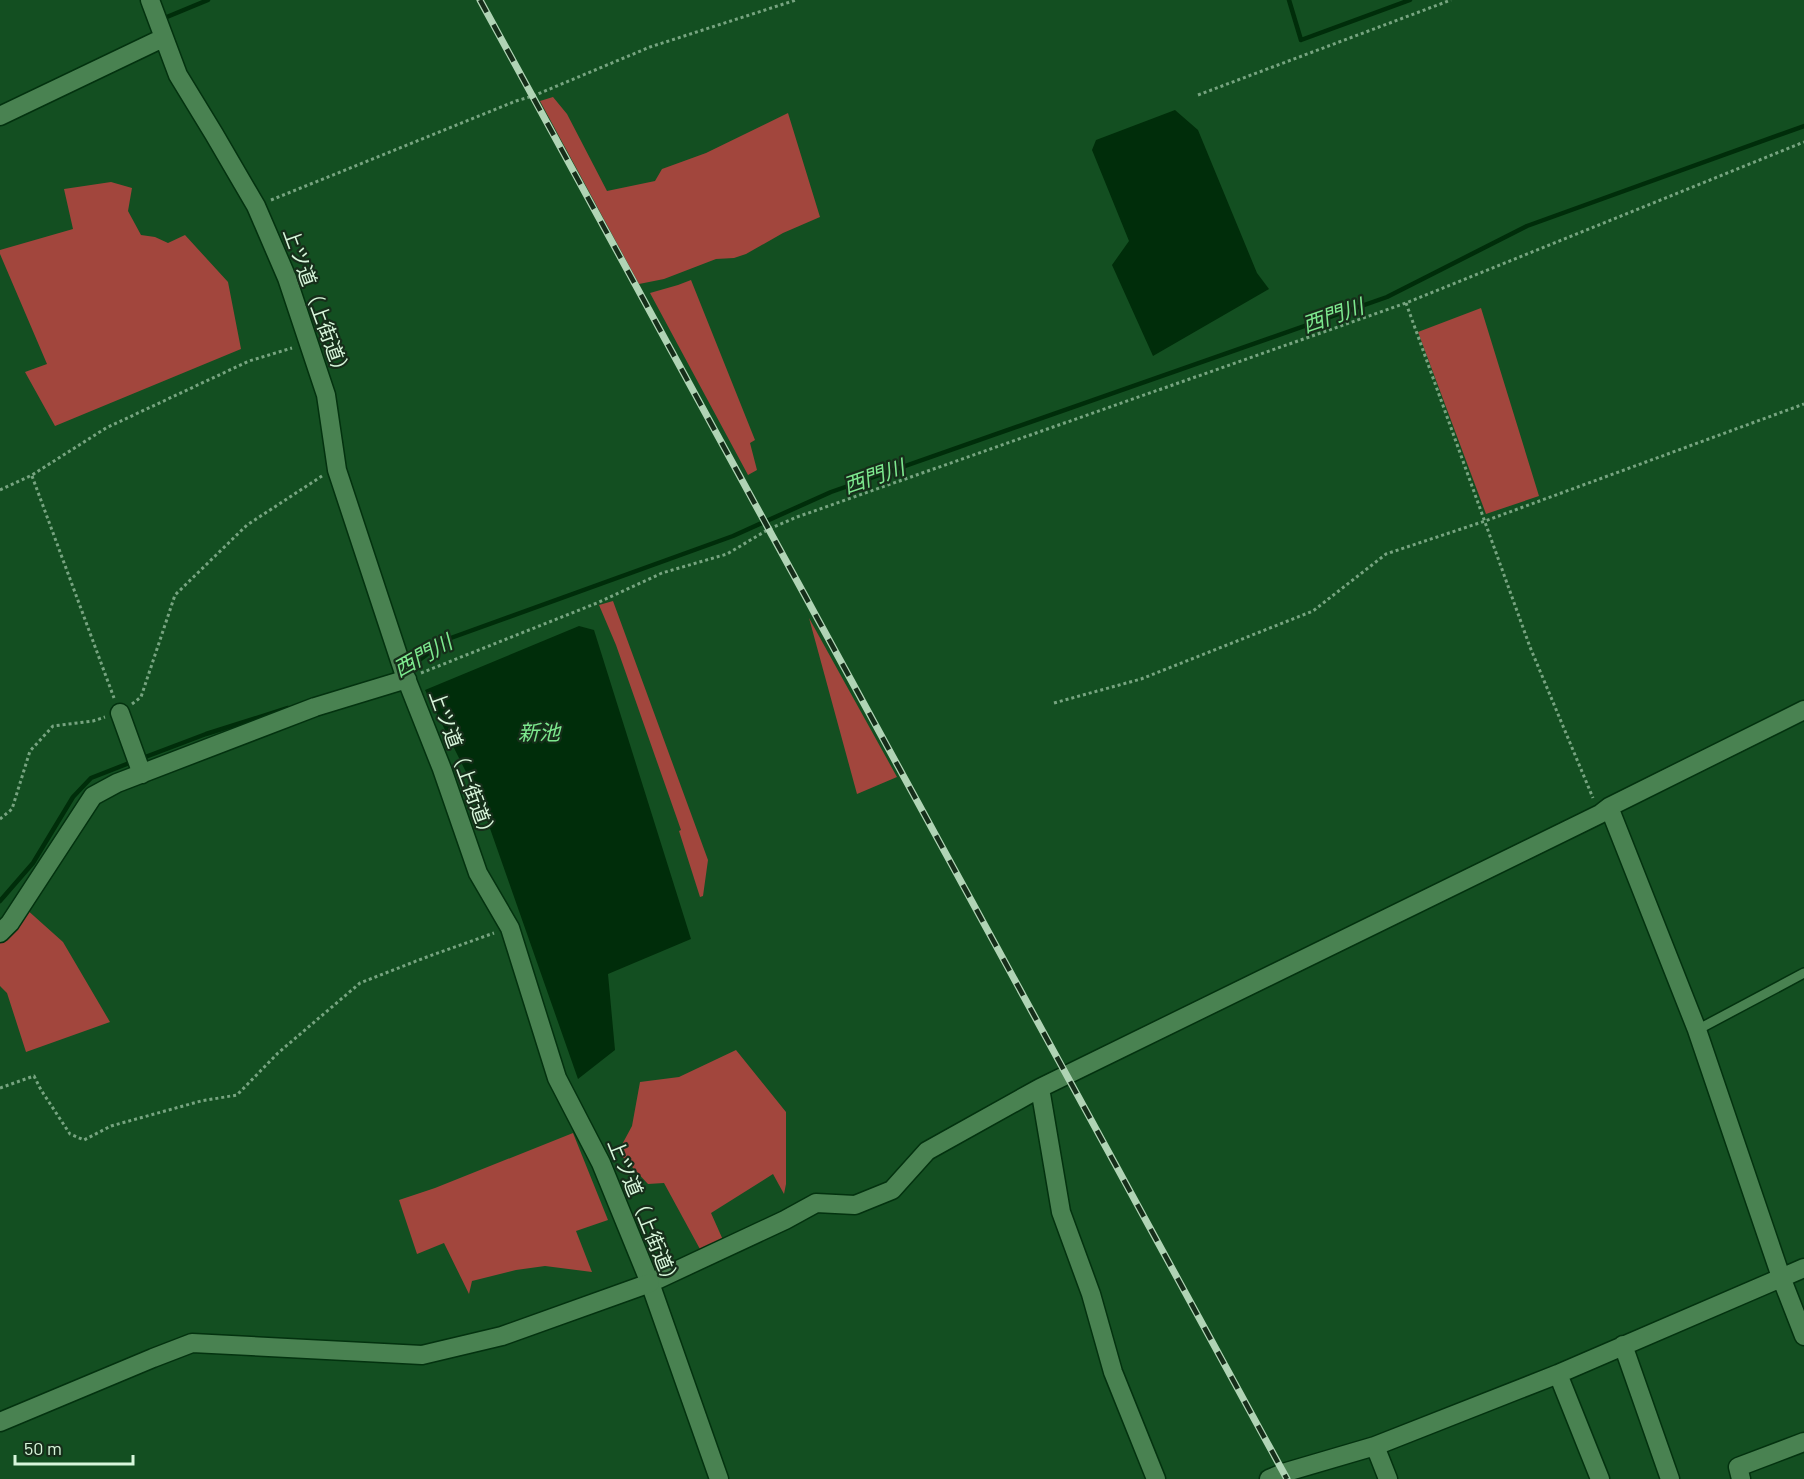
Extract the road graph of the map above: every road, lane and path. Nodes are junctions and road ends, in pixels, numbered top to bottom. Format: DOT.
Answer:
graph roads {
  1 [pos="150,0"];
  2 [pos="796,0"];
  3 [pos="1451,0"];
  4 [pos="163,38"];
  5 [pos="1198,95"];
  6 [pos="0,116"];
  7 [pos="1804,142"];
  8 [pos="256,206"];
  9 [pos="1406,303"];
  10 [pos="308,344"];
  11 [pos="1804,404"];
  12 [pos="337,470"];
  13 [pos="32,475"];
  14 [pos="0,490"];
  15 [pos="1485,521"];
  16 [pos="404,672"];
  17 [pos="1054,704"];
  18 [pos="1804,710"];
  19 [pos="120,713"];
  20 [pos="139,766"];
  21 [pos="1605,811"];
  22 [pos="0,819"];
  23 [pos="510,928"];
  24 [pos="0,933"];
  25 [pos="1804,973"];
  26 [pos="1697,1030"];
  27 [pos="0,1088"];
  28 [pos="1040,1088"];
  29 [pos="1804,1268"];
  30 [pos="1781,1277"];
  31 [pos="650,1283"];
  32 [pos="1804,1336"];
  33 [pos="1623,1345"];
  34 [pos="1558,1374"];
  35 [pos="0,1422"];
  36 [pos="1804,1442"];
  37 [pos="1375,1446"];
  38 [pos="719,1479"];
  39 [pos="1156,1479"];
  40 [pos="1269,1479"];
  41 [pos="1388,1479"];
  42 [pos="1600,1479"];
  43 [pos="1670,1479"];
  44 [pos="1741,1479"];
  1 -- 4 [label="street, 上ツ道（上街道）"];
  2 -- 8 [label="path"];
  3 -- 5 [label="path"];
  4 -- 6 [label="street"];
  4 -- 8 [label="street, 上ツ道（上街道）"];
  7 -- 9 [label="path"];
  8 -- 10 [label="street, 上ツ道（上街道）"];
  9 -- 15 [label="path"];
  9 -- 16 [label="path"];
  10 -- 12 [label="street, 上ツ道（上街道）"];
  10 -- 13 [label="path"];
  11 -- 15 [label="path"];
  12 -- 16 [label="street, 上ツ道（上街道）"];
  12 -- 19 [label="path"];
  13 -- 14 [label="path"];
  13 -- 19 [label="path"];
  15 -- 17 [label="path"];
  15 -- 21 [label="path"];
  16 -- 20 [label="street"];
  16 -- 23 [label="street, 上ツ道（上街道）"];
  18 -- 21 [label="street"];
  19 -- 20 [label="street"];
  19 -- 22 [label="path"];
  20 -- 24 [label="street"];
  21 -- 26 [label="street"];
  21 -- 28 [label="street"];
  23 -- 27 [label="path"];
  23 -- 31 [label="street, 上ツ道（上街道）"];
  25 -- 26 [label="lane"];
  26 -- 30 [label="street"];
  28 -- 31 [label="street"];
  28 -- 39 [label="street"];
  29 -- 30 [label="street"];
  30 -- 32 [label="street"];
  30 -- 33 [label="street"];
  31 -- 35 [label="street"];
  31 -- 38 [label="street, 上ツ道（上街道）"];
  33 -- 34 [label="street"];
  33 -- 43 [label="street"];
  34 -- 37 [label="street"];
  34 -- 42 [label="street"];
  36 -- 44 [label="street"];
  37 -- 40 [label="street"];
  37 -- 41 [label="street"];
}
